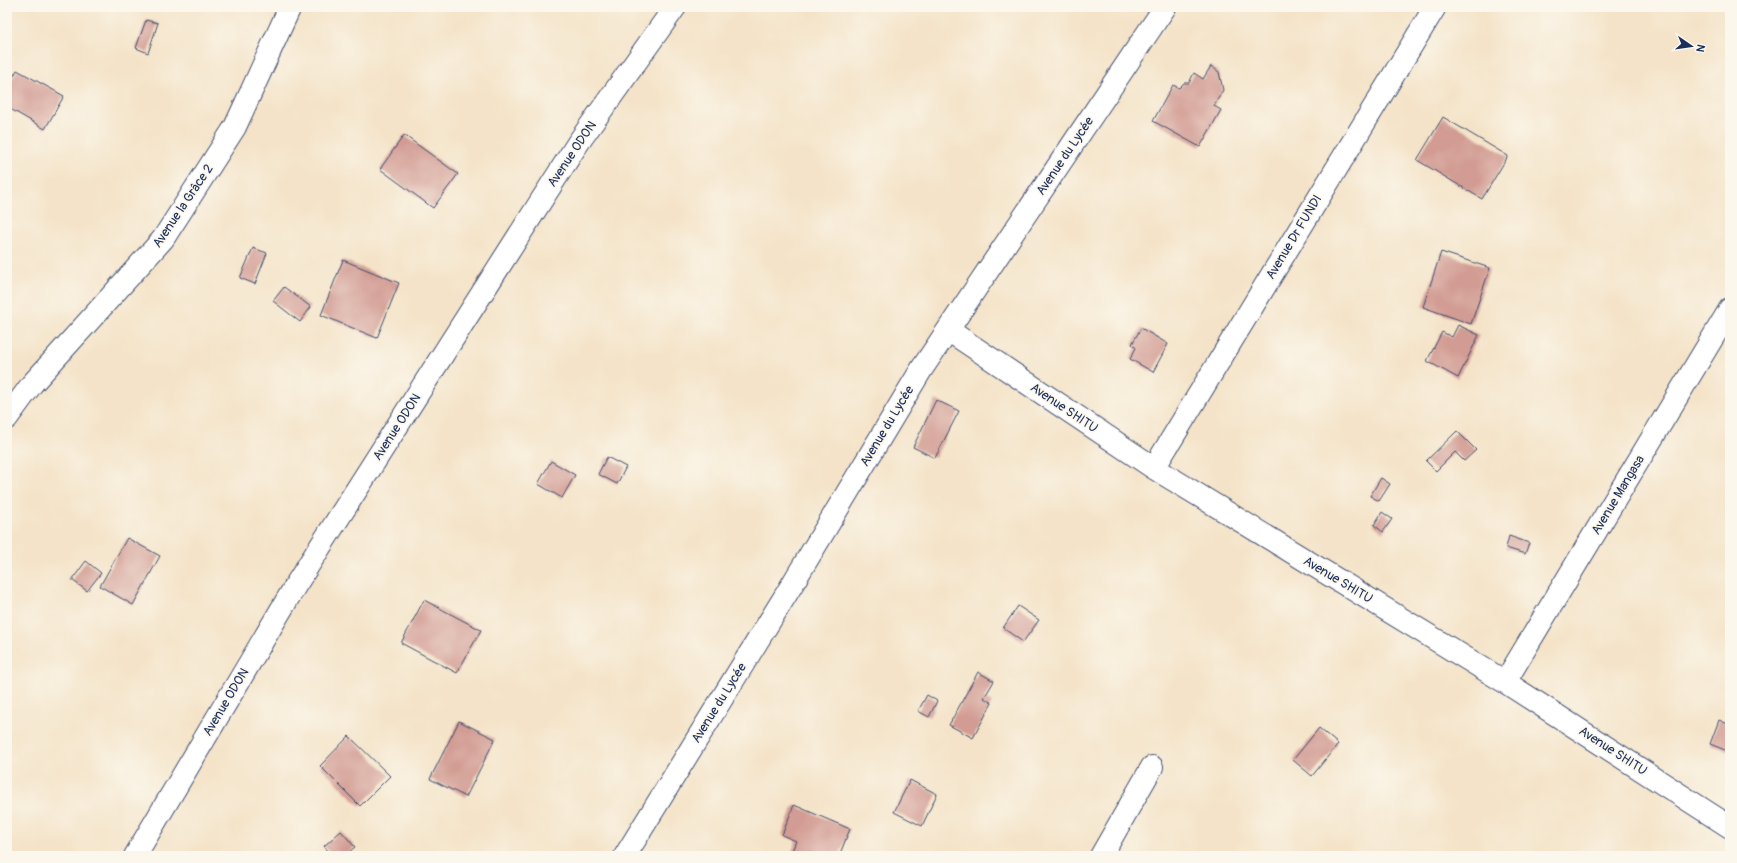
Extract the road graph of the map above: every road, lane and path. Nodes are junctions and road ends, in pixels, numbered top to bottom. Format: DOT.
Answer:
graph roads {
  1 [pos="290,7"];
  2 [pos="675,7"];
  3 [pos="1165,7"];
  4 [pos="1435,7"];
  5 [pos="1730,309"];
  6 [pos="948,330"];
  7 [pos="7,418"];
  8 [pos="1154,468"];
  9 [pos="1505,682"];
  10 [pos="1152,767"];
  11 [pos="1730,827"];
  12 [pos="135,856"];
  13 [pos="625,856"];
  14 [pos="1101,856"];
  1 -- 7 [label="street, Avenue la Grâce 2"];
  2 -- 12 [label="street, Avenue ODON"];
  3 -- 6 [label="street, Avenue du Lycée"];
  4 -- 8 [label="street, Avenue Dr FUNDI"];
  5 -- 9 [label="street, Avenue Mangasa"];
  6 -- 8 [label="street, Avenue SHITU"];
  6 -- 13 [label="street, Avenue du Lycée"];
  8 -- 9 [label="street, Avenue SHITU"];
  9 -- 11 [label="street, Avenue SHITU"];
  10 -- 14 [label="street"];
}
